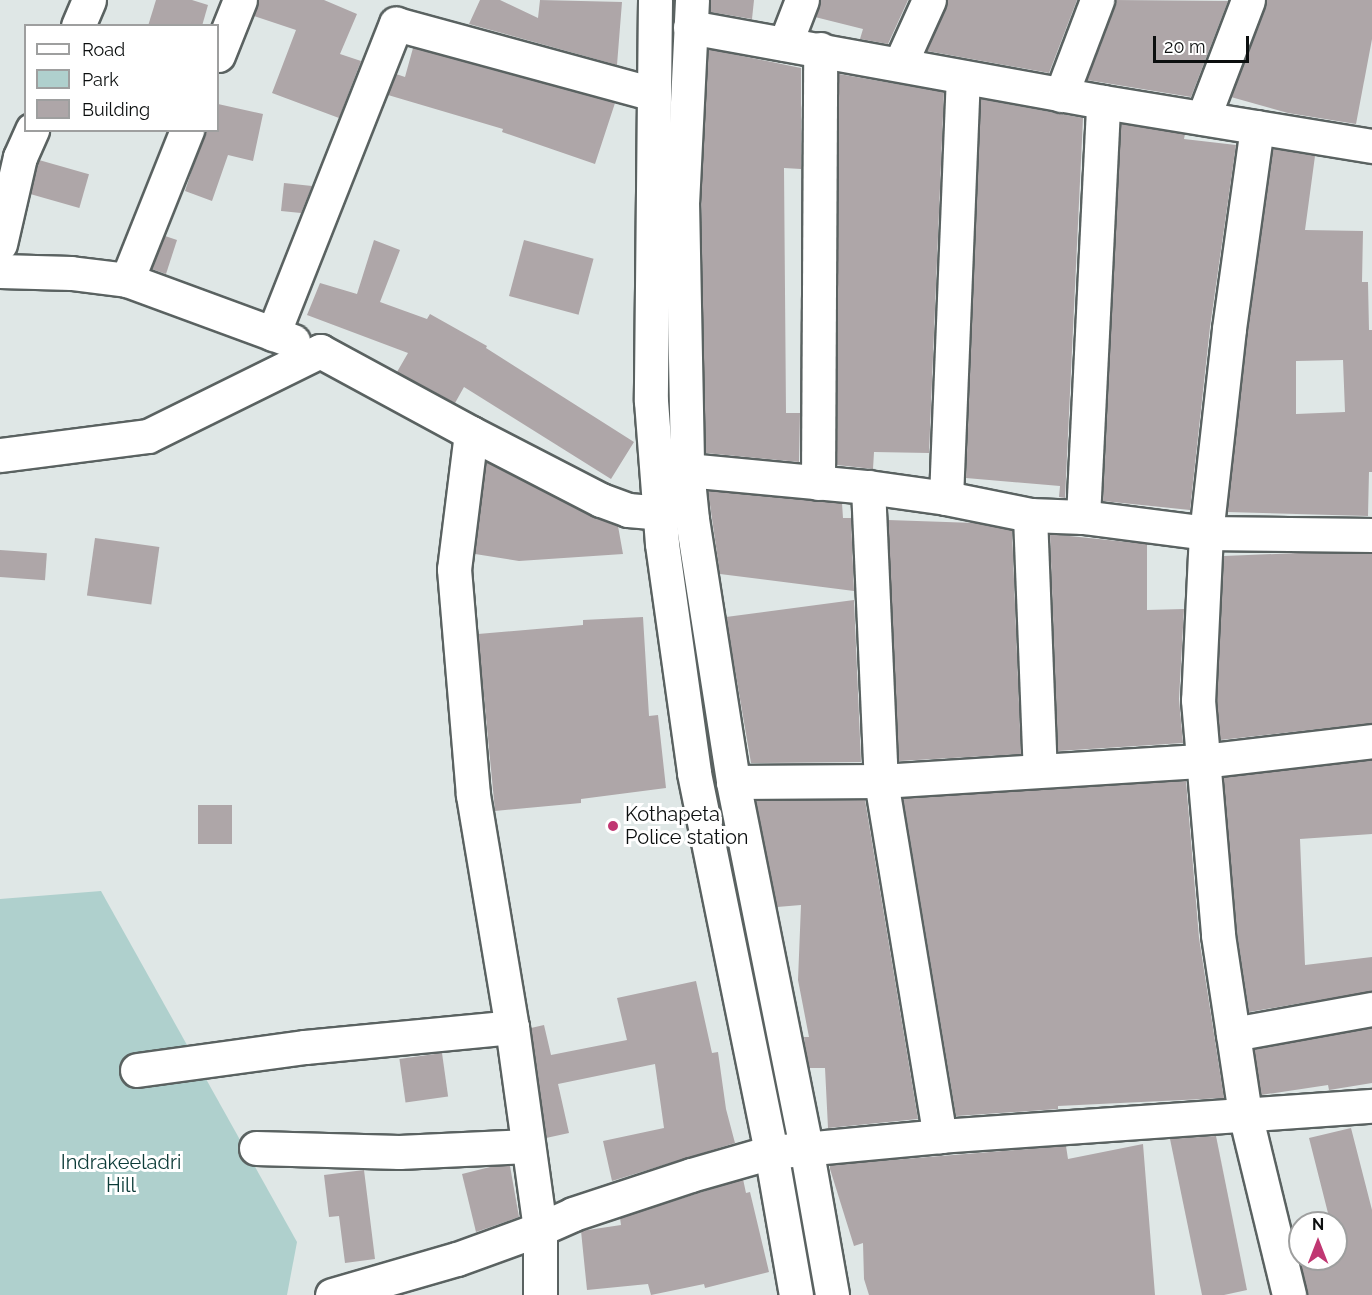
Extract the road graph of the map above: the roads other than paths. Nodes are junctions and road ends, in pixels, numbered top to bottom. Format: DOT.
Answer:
graph roads {
  1 [pos="89,0"];
  2 [pos="240,0"];
  3 [pos="655,0"];
  4 [pos="802,0"];
  5 [pos="929,0"];
  6 [pos="1097,0"];
  7 [pos="1248,0"];
  8 [pos="400,12"];
  9 [pos="691,14"];
  10 [pos="79,24"];
  11 [pos="785,44"];
  12 [pos="820,50"];
  13 [pos="219,52"];
  14 [pos="900,64"];
  15 [pos="963,76"];
  16 [pos="653,94"];
  17 [pos="1061,94"];
  18 [pos="1102,102"];
  19 [pos="1203,118"];
  20 [pos="1257,127"];
  21 [pos="186,132"];
  22 [pos="1372,146"];
  23 [pos="17,147"];
  24 [pos="0,244"];
  25 [pos="0,271"];
  26 [pos="127,280"];
  27 [pos="273,334"];
  28 [pos="320,351"];
  29 [pos="471,433"];
  30 [pos="0,455"];
  31 [pos="687,470"];
  32 [pos="818,483"];
  33 [pos="868,487"];
  34 [pos="946,498"];
  35 [pos="660,513"];
  36 [pos="1030,515"];
  37 [pos="1083,517"];
  38 [pos="1206,533"];
  39 [pos="1372,535"];
  40 [pos="1372,741"];
  41 [pos="1203,761"];
  42 [pos="1040,770"];
  43 [pos="881,781"];
  44 [pos="733,782"];
  45 [pos="1372,1009"];
  46 [pos="512,1028"];
  47 [pos="1233,1034"];
  48 [pos="137,1070"];
  49 [pos="1372,1106"];
  50 [pos="1245,1114"];
  51 [pos="940,1136"];
  52 [pos="528,1146"];
  53 [pos="806,1147"];
  54 [pos="256,1148"];
  55 [pos="771,1152"];
  56 [pos="540,1229"];
  57 [pos="332,1295"];
  58 [pos="540,1295"];
  59 [pos="796,1295"];
  60 [pos="832,1295"];
  61 [pos="1289,1295"];
  1 -- 10 [label="street"];
  2 -- 13 [label="street"];
  3 -- 16 [label="street"];
  4 -- 11 [label="street"];
  5 -- 14 [label="street"];
  6 -- 17 [label="street"];
  7 -- 19 [label="street"];
  8 -- 16 [label="street"];
  8 -- 27 [label="street"];
  9 -- 11 [label="street"];
  9 -- 31 [label="street"];
  11 -- 12 [label="street"];
  12 -- 14 [label="street"];
  12 -- 32 [label="street"];
  14 -- 15 [label="street"];
  15 -- 17 [label="street"];
  15 -- 34 [label="street"];
  16 -- 35 [label="street"];
  17 -- 18 [label="street"];
  18 -- 19 [label="street"];
  18 -- 37 [label="street"];
  19 -- 20 [label="street"];
  20 -- 22 [label="street"];
  20 -- 38 [label="street"];
  21 -- 26 [label="street"];
  23 -- 24 [label="street"];
  25 -- 26 [label="street"];
  26 -- 27 [label="street"];
  27 -- 28 [label="street"];
  28 -- 29 [label="street"];
  28 -- 30 [label="street"];
  29 -- 35 [label="street"];
  29 -- 46 [label="street"];
  31 -- 32 [label="street"];
  31 -- 44 [label="street"];
  32 -- 33 [label="street"];
  33 -- 34 [label="street"];
  33 -- 43 [label="street"];
  34 -- 36 [label="street"];
  35 -- 55 [label="street"];
  36 -- 37 [label="street"];
  36 -- 42 [label="street"];
  37 -- 38 [label="street"];
  38 -- 39 [label="street"];
  38 -- 41 [label="street"];
  40 -- 41 [label="street"];
  41 -- 42 [label="street"];
  41 -- 47 [label="street"];
  42 -- 43 [label="street"];
  43 -- 44 [label="street"];
  43 -- 51 [label="street"];
  44 -- 53 [label="street"];
  45 -- 47 [label="street"];
  46 -- 48 [label="street"];
  46 -- 52 [label="street"];
  47 -- 50 [label="street"];
  49 -- 50 [label="street"];
  50 -- 51 [label="street"];
  50 -- 61 [label="street"];
  51 -- 53 [label="street"];
  52 -- 54 [label="street"];
  52 -- 56 [label="street"];
  53 -- 55 [label="street"];
  53 -- 60 [label="street"];
  55 -- 56 [label="street"];
  55 -- 59 [label="street"];
  56 -- 57 [label="street"];
  56 -- 58 [label="street"];
}
